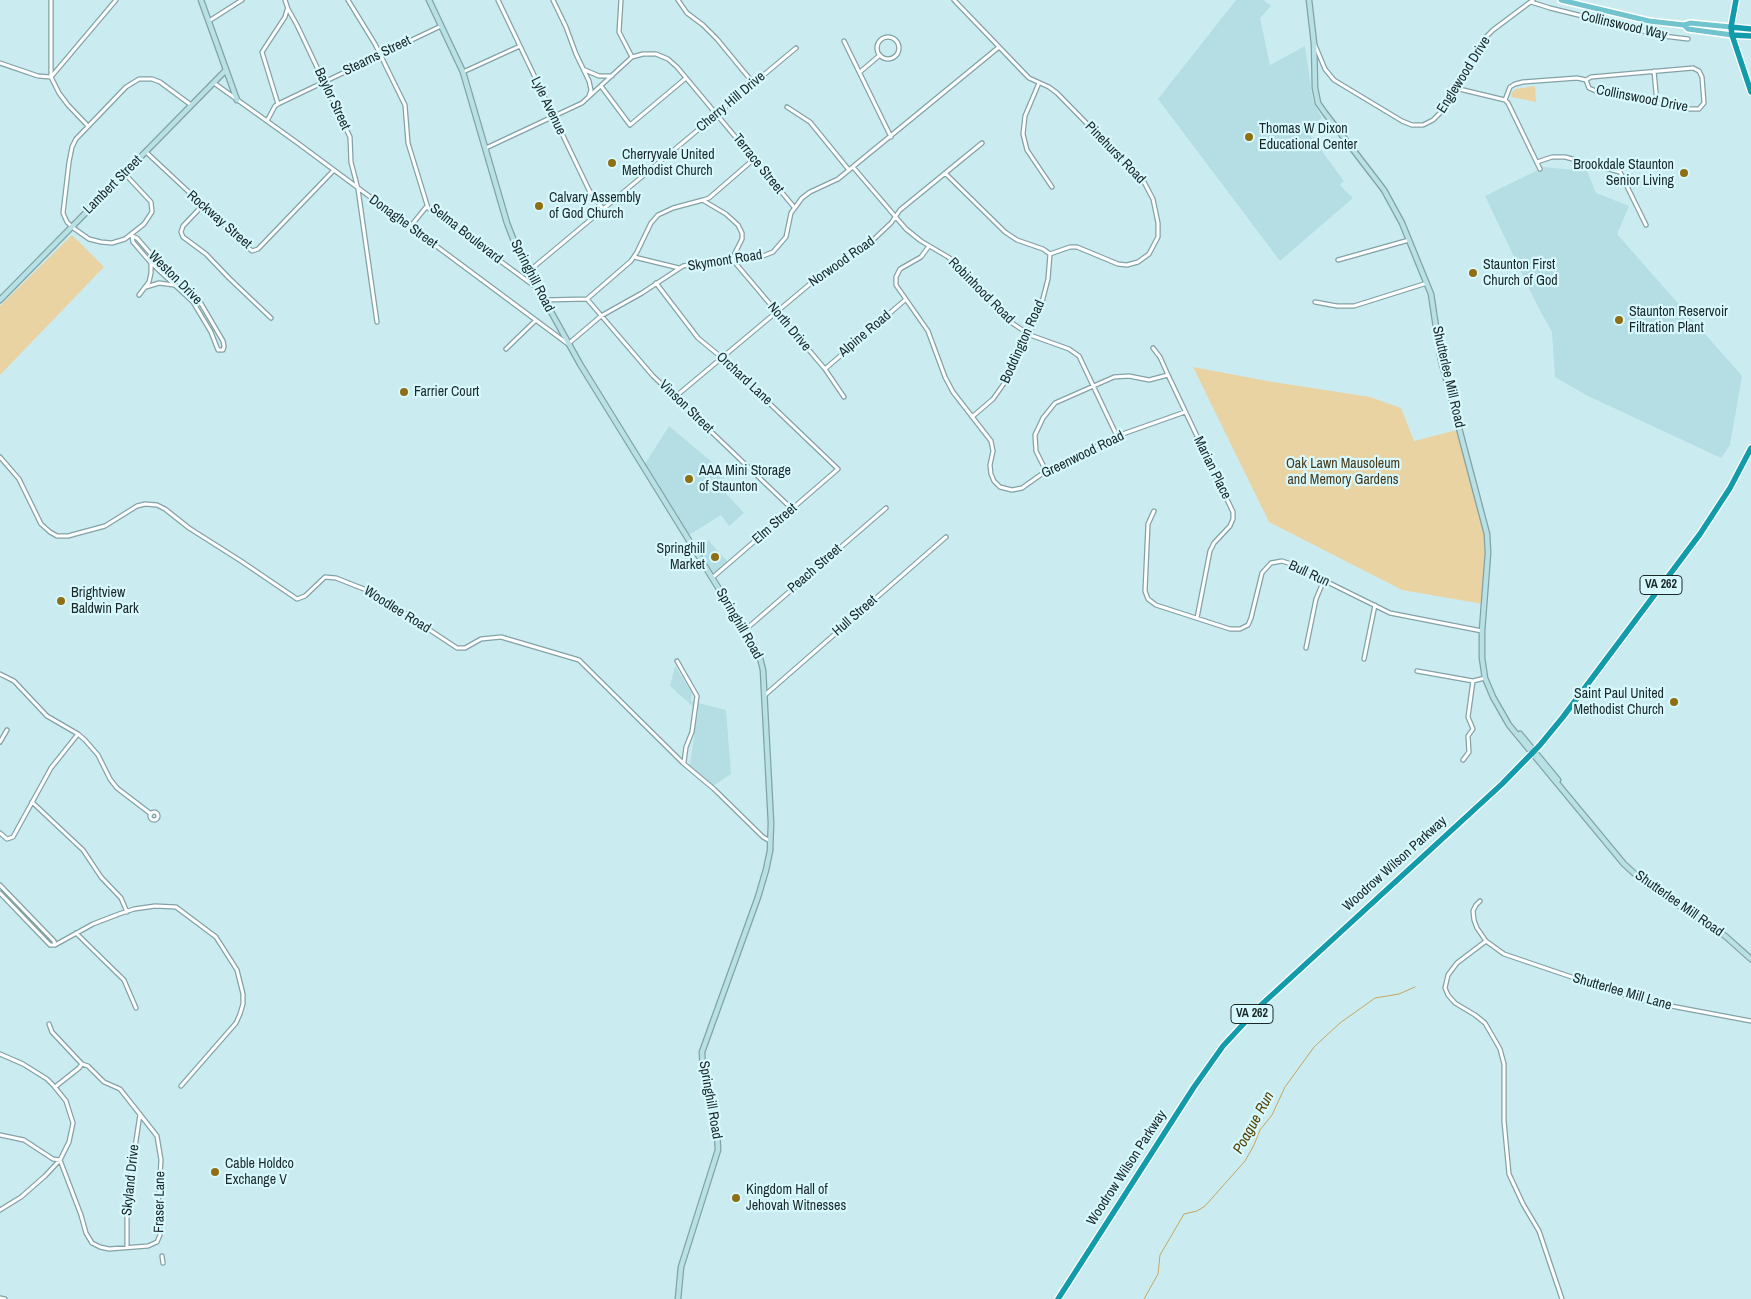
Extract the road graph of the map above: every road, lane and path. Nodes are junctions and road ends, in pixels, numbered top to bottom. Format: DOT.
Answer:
graph roads {
  1 [pos="51,0"];
  2 [pos="116,0"];
  3 [pos="201,0"];
  4 [pos="242,0"];
  5 [pos="285,0"];
  6 [pos="348,0"];
  7 [pos="430,0"];
  8 [pos="498,0"];
  9 [pos="553,0"];
  10 [pos="621,0"];
  11 [pos="678,0"];
  12 [pos="954,0"];
  13 [pos="1309,0"];
  14 [pos="1563,0"];
  15 [pos="1736,0"];
  16 [pos="1532,1"];
  17 [pos="288,10"];
  18 [pos="208,21"];
  19 [pos="1684,25"];
  20 [pos="441,26"];
  21 [pos="1731,27"];
  22 [pos="1751,29"];
  23 [pos="1732,35"];
  24 [pos="1751,36"];
  25 [pos="1688,39"];
  26 [pos="844,40"];
  27 [pos="1314,43"];
  28 [pos="520,46"];
  29 [pos="999,47"];
  30 [pos="796,48"];
  31 [pos="380,55"];
  32 [pos="880,55"];
  33 [pos="632,57"];
  34 [pos="0,62"];
  35 [pos="226,70"];
  36 [pos="584,70"];
  37 [pos="1654,71"];
  38 [pos="462,72"];
  39 [pos="860,72"];
  40 [pos="612,76"];
  41 [pos="50,77"];
  42 [pos="686,78"];
  43 [pos="1586,80"];
  44 [pos="324,82"];
  45 [pos="214,83"];
  46 [pos="754,84"];
  47 [pos="1039,84"];
  48 [pos="601,86"];
  49 [pos="1455,88"];
  50 [pos="1751,92"];
  51 [pos="589,98"];
  52 [pos="237,100"];
  53 [pos="1505,100"];
  54 [pos="1657,103"];
  55 [pos="278,104"];
  56 [pos="192,105"];
  57 [pos="787,107"];
  58 [pos="717,114"];
  59 [pos="553,117"];
  60 [pos="267,121"];
  61 [pos="88,126"];
  62 [pos="891,137"];
  63 [pos="982,142"];
  64 [pos="486,148"];
  65 [pos="146,152"];
  66 [pos="754,159"];
  67 [pos="1537,162"];
  68 [pos="851,169"];
  69 [pos="1540,169"];
  70 [pos="334,170"];
  71 [pos="945,173"];
  72 [pos="125,174"];
  73 [pos="1052,187"];
  74 [pos="358,189"];
  75 [pos="704,200"];
  76 [pos="202,206"];
  77 [pos="427,206"];
  78 [pos="794,208"];
  79 [pos="603,209"];
  80 [pos="895,216"];
  81 [pos="1646,225"];
  82 [pos="72,227"];
  83 [pos="410,227"];
  84 [pos="132,236"];
  85 [pos="1410,240"];
  86 [pos="929,246"];
  87 [pos="1050,254"];
  88 [pos="634,257"];
  89 [pos="732,259"];
  90 [pos="155,260"];
  91 [pos="1338,260"];
  92 [pos="151,263"];
  93 [pos="679,268"];
  94 [pos="528,271"];
  95 [pos="656,283"];
  96 [pos="1427,283"];
  97 [pos="176,286"];
  98 [pos="145,287"];
  99 [pos="539,289"];
  100 [pos="139,295"];
  101 [pos="587,299"];
  102 [pos="0,300"];
  103 [pos="544,300"];
  104 [pos="906,300"];
  105 [pos="1315,302"];
  106 [pos="776,310"];
  107 [pos="601,316"];
  108 [pos="271,318"];
  109 [pos="534,321"];
  110 [pos="378,322"];
  111 [pos="1030,335"];
  112 [pos="568,344"];
  113 [pos="1153,348"];
  114 [pos="506,349"];
  115 [pos="721,357"];
  116 [pos="824,369"];
  117 [pos="1168,375"];
  118 [pos="1093,385"];
  119 [pos="675,396"];
  120 [pos="844,397"];
  121 [pos="1185,412"];
  122 [pos="972,417"];
  123 [pos="1117,436"];
  124 [pos="1751,448"];
  125 [pos="0,457"];
  126 [pos="838,469"];
  127 [pos="1046,471"];
  128 [pos="886,508"];
  129 [pos="792,509"];
  130 [pos="1154,512"];
  131 [pos="946,537"];
  132 [pos="712,578"];
  133 [pos="1324,580"];
  134 [pos="1375,605"];
  135 [pos="1197,618"];
  136 [pos="745,630"];
  137 [pos="1482,632"];
  138 [pos="1306,648"];
  139 [pos="1364,659"];
  140 [pos="677,661"];
  141 [pos="1417,671"];
  142 [pos="0,674"];
  143 [pos="1485,678"];
  144 [pos="1473,680"];
  145 [pos="764,695"];
  146 [pos="7,730"];
  147 [pos="78,734"];
  148 [pos="0,742"];
  149 [pos="1533,752"];
  150 [pos="1463,760"];
  151 [pos="683,763"];
  152 [pos="32,802"];
  153 [pos="150,814"];
  154 [pos="0,833"];
  155 [pos="770,841"];
  156 [pos="0,885"];
  157 [pos="0,893"];
  158 [pos="1480,901"];
  159 [pos="127,912"];
  160 [pos="76,933"];
  161 [pos="1486,941"];
  162 [pos="55,945"];
  163 [pos="1751,959"];
  164 [pos="136,1008"];
  165 [pos="1751,1021"];
  166 [pos="49,1024"];
  167 [pos="0,1054"];
  168 [pos="82,1064"];
  169 [pos="181,1086"];
  170 [pos="55,1087"];
  171 [pos="140,1114"];
  172 [pos="0,1135"];
  173 [pos="60,1160"];
  174 [pos="0,1210"];
  175 [pos="126,1247"];
  176 [pos="162,1256"];
  177 [pos="163,1263"];
  178 [pos="0,1298"];
  179 [pos="5,1299"];
  180 [pos="678,1299"];
  181 [pos="1058,1299"];
  182 [pos="1562,1299"];
  1 -- 41 [label="street"];
  2 -- 41 [label="street"];
  3 -- 18 [label="street"];
  4 -- 18 [label="street"];
  5 -- 17 [label="street, Baylor Street"];
  6 -- 31 [label="street, Selma Boulevard"];
  7 -- 20 [label="street, Springhill Road"];
  8 -- 28 [label="street, Lyle Avenue"];
  9 -- 36 [label="street"];
  10 -- 33 [label="street"];
  11 -- 46 [label="street"];
  12 -- 29 [label="street, Pinehurst Road"];
  13 -- 27 [label="street, Englewood Drive"];
  14 -- 19 [label="main road"];
  15 -- 21 [label="highway"];
  16 -- 25 [label="street, Collinswood Way"];
  16 -- 49 [label="street, Englewood Drive"];
  17 -- 44 [label="street, Baylor Street"];
  17 -- 55 [label="street"];
  18 -- 35 [label="street"];
  19 -- 21 [label="main road"];
  19 -- 23 [label="main road"];
  20 -- 31 [label="street, Stearns Street"];
  20 -- 38 [label="street, Springhill Road"];
  21 -- 22 [label="highway"];
  21 -- 23 [label="highway"];
  23 -- 24 [label="highway"];
  23 -- 50 [label="highway"];
  26 -- 39 [label="street"];
  27 -- 49 [label="street, Englewood Drive"];
  27 -- 85 [label="street, Shutterlee Mill Road"];
  28 -- 38 [label="street"];
  28 -- 59 [label="street, Lyle Avenue"];
  29 -- 47 [label="street, Pinehurst Road"];
  29 -- 62 [label="street"];
  30 -- 46 [label="street, Cherry Hill Drive"];
  31 -- 44 [label="street, Stearns Street"];
  31 -- 77 [label="street, Selma Boulevard"];
  32 -- 32 [label="street"];
  32 -- 39 [label="street"];
  33 -- 40 [label="street"];
  33 -- 42 [label="street, Terrace Street"];
  34 -- 41 [label="street"];
  35 -- 45 [label="street, Lambert Street"];
  35 -- 52 [label="street"];
  36 -- 40 [label="street"];
  36 -- 51 [label="street"];
  37 -- 43 [label="street, Collinswood Drive"];
  37 -- 54 [label="street"];
  37 -- 54 [label="street, Collinswood Drive"];
  38 -- 64 [label="street, Springhill Road"];
  39 -- 62 [label="street"];
  40 -- 48 [label="street"];
  41 -- 61 [label="street"];
  42 -- 48 [label="street"];
  42 -- 58 [label="street, Terrace Street"];
  43 -- 53 [label="street, Collinswood Drive"];
  43 -- 54 [label="street, Collinswood Drive"];
  44 -- 55 [label="street, Stearns Street"];
  44 -- 74 [label="street, Baylor Street"];
  45 -- 52 [label="street, Donaghe Street"];
  45 -- 56 [label="street, Lambert Street"];
  46 -- 58 [label="street, Cherry Hill Drive"];
  47 -- 73 [label="street"];
  47 -- 87 [label="street, Pinehurst Road"];
  48 -- 51 [label="street"];
  49 -- 53 [label="street"];
  51 -- 59 [label="street"];
  52 -- 60 [label="street, Donaghe Street"];
  53 -- 67 [label="street"];
  55 -- 60 [label="street"];
  56 -- 61 [label="street"];
  56 -- 65 [label="street, Lambert Street"];
  57 -- 68 [label="street, Robinhood Road"];
  58 -- 66 [label="street, Terrace Street"];
  58 -- 79 [label="street, Cherry Hill Drive"];
  59 -- 64 [label="street"];
  59 -- 79 [label="street, Lyle Avenue"];
  60 -- 70 [label="street, Donaghe Street"];
  61 -- 82 [label="street"];
  62 -- 68 [label="street"];
  63 -- 71 [label="street, Norwood Road"];
  64 -- 94 [label="street, Springhill Road"];
  65 -- 72 [label="street, Lambert Street"];
  65 -- 76 [label="street, Rockway Street"];
  66 -- 75 [label="street"];
  66 -- 78 [label="street, Terrace Street"];
  67 -- 69 [label="street"];
  67 -- 81 [label="street"];
  68 -- 78 [label="street"];
  68 -- 80 [label="street, Robinhood Road"];
  70 -- 74 [label="street, Donaghe Street"];
  70 -- 76 [label="street, Rockway Street"];
  71 -- 80 [label="street, Norwood Road"];
  71 -- 87 [label="street"];
  72 -- 82 [label="street, Lambert Street"];
  72 -- 84 [label="street"];
  74 -- 83 [label="street, Donaghe Street"];
  74 -- 110 [label="street, Baylor Street"];
  75 -- 88 [label="street"];
  75 -- 89 [label="street"];
  76 -- 108 [label="street"];
  77 -- 83 [label="street"];
  77 -- 99 [label="street, Selma Boulevard"];
  78 -- 89 [label="street, Skymont Road"];
  79 -- 94 [label="street, Cherry Hill Drive"];
  80 -- 86 [label="street, Robinhood Road"];
  80 -- 106 [label="street, Norwood Road"];
  82 -- 84 [label="street"];
  82 -- 102 [label="street, Lambert Street"];
  83 -- 109 [label="street, Donaghe Street"];
  84 -- 90 [label="street, Weston Drive"];
  84 -- 92 [label="street, Weston Drive"];
  85 -- 91 [label="street"];
  85 -- 96 [label="street, Shutterlee Mill Road"];
  86 -- 104 [label="street, Greenwood Road"];
  86 -- 111 [label="street, Robinhood Road"];
  87 -- 111 [label="street, Boddington Road"];
  88 -- 93 [label="street"];
  88 -- 101 [label="street"];
  89 -- 93 [label="street, Skymont Road"];
  89 -- 106 [label="street, North Drive"];
  90 -- 92 [label="street"];
  90 -- 97 [label="street, Weston Drive"];
  92 -- 97 [label="street, Weston Drive"];
  92 -- 98 [label="street"];
  93 -- 95 [label="street, Skymont Road"];
  94 -- 99 [label="street, Springhill Road"];
  95 -- 107 [label="street, Skymont Road"];
  95 -- 115 [label="street, Orchard Lane"];
  96 -- 105 [label="street"];
  96 -- 137 [label="street, Shutterlee Mill Road"];
  97 -- 98 [label="street"];
  98 -- 100 [label="street"];
  99 -- 103 [label="street, Springhill Road"];
  101 -- 103 [label="street"];
  101 -- 107 [label="street, Vinson Street"];
  103 -- 112 [label="street, Springhill Road"];
  104 -- 116 [label="street, Alpine Road"];
  104 -- 122 [label="street, Greenwood Road"];
  106 -- 115 [label="street, Norwood Road"];
  106 -- 116 [label="street, North Drive"];
  107 -- 112 [label="street, Skymont Road"];
  107 -- 119 [label="street, Vinson Street"];
  109 -- 112 [label="street, Donaghe Street"];
  109 -- 114 [label="street"];
  111 -- 118 [label="street, Robinhood Road"];
  111 -- 122 [label="street, Boddington Road"];
  112 -- 132 [label="street, Springhill Road"];
  113 -- 117 [label="street, Marian Place"];
  115 -- 119 [label="street, Norwood Road"];
  115 -- 126 [label="street, Orchard Lane"];
  116 -- 120 [label="street, North Drive"];
  117 -- 118 [label="street"];
  117 -- 121 [label="street, Marian Place"];
  118 -- 123 [label="street, Robinhood Road"];
  118 -- 127 [label="street"];
  119 -- 129 [label="street, Vinson Street"];
  121 -- 123 [label="street, Greenwood Road"];
  121 -- 135 [label="street, Marian Place"];
  122 -- 127 [label="street, Greenwood Road"];
  123 -- 127 [label="street, Greenwood Road"];
  124 -- 149 [label="highway, Woodrow Wilson Parkway / VA 262"];
  125 -- 151 [label="street, Woodlee Road"];
  126 -- 129 [label="street, Elm Street"];
  128 -- 136 [label="street, Peach Street"];
  129 -- 132 [label="street, Elm Street"];
  130 -- 135 [label="street, Bull Run"];
  131 -- 145 [label="street, Hull Street"];
  132 -- 136 [label="street, Springhill Road"];
  133 -- 134 [label="street, Bull Run"];
  133 -- 135 [label="street, Bull Run"];
  133 -- 138 [label="street"];
  134 -- 137 [label="street, Bull Run"];
  134 -- 139 [label="street"];
  136 -- 145 [label="street, Springhill Road"];
  137 -- 143 [label="street, Shutterlee Mill Road"];
  140 -- 151 [label="street"];
  141 -- 144 [label="street"];
  142 -- 147 [label="street"];
  143 -- 144 [label="street"];
  143 -- 149 [label="street, Shutterlee Mill Road"];
  144 -- 150 [label="street"];
  145 -- 155 [label="street, Springhill Road"];
  146 -- 148 [label="street"];
  147 -- 152 [label="street"];
  147 -- 153 [label="street"];
  149 -- 163 [label="street, Shutterlee Mill Road"];
  149 -- 181 [label="highway, Woodrow Wilson Parkway / VA 262"];
  151 -- 155 [label="street, Woodlee Road"];
  152 -- 154 [label="street"];
  152 -- 159 [label="street"];
  155 -- 180 [label="street, Springhill Road"];
  156 -- 162 [label="street"];
  157 -- 162 [label="street"];
  158 -- 161 [label="street"];
  159 -- 160 [label="street"];
  159 -- 169 [label="street"];
  160 -- 162 [label="street"];
  160 -- 164 [label="street"];
  161 -- 165 [label="street, Shutterlee Mill Lane"];
  161 -- 182 [label="street"];
  166 -- 168 [label="street, Fraser Lane"];
  167 -- 170 [label="street"];
  168 -- 170 [label="street"];
  168 -- 171 [label="street, Fraser Lane"];
  170 -- 173 [label="street"];
  171 -- 175 [label="street, Skyland Drive"];
  171 -- 175 [label="street, Fraser Lane"];
  172 -- 173 [label="street"];
  173 -- 174 [label="street"];
  173 -- 175 [label="street, Fraser Lane"];
  176 -- 177 [label="street"];
  178 -- 179 [label="street"];
}
